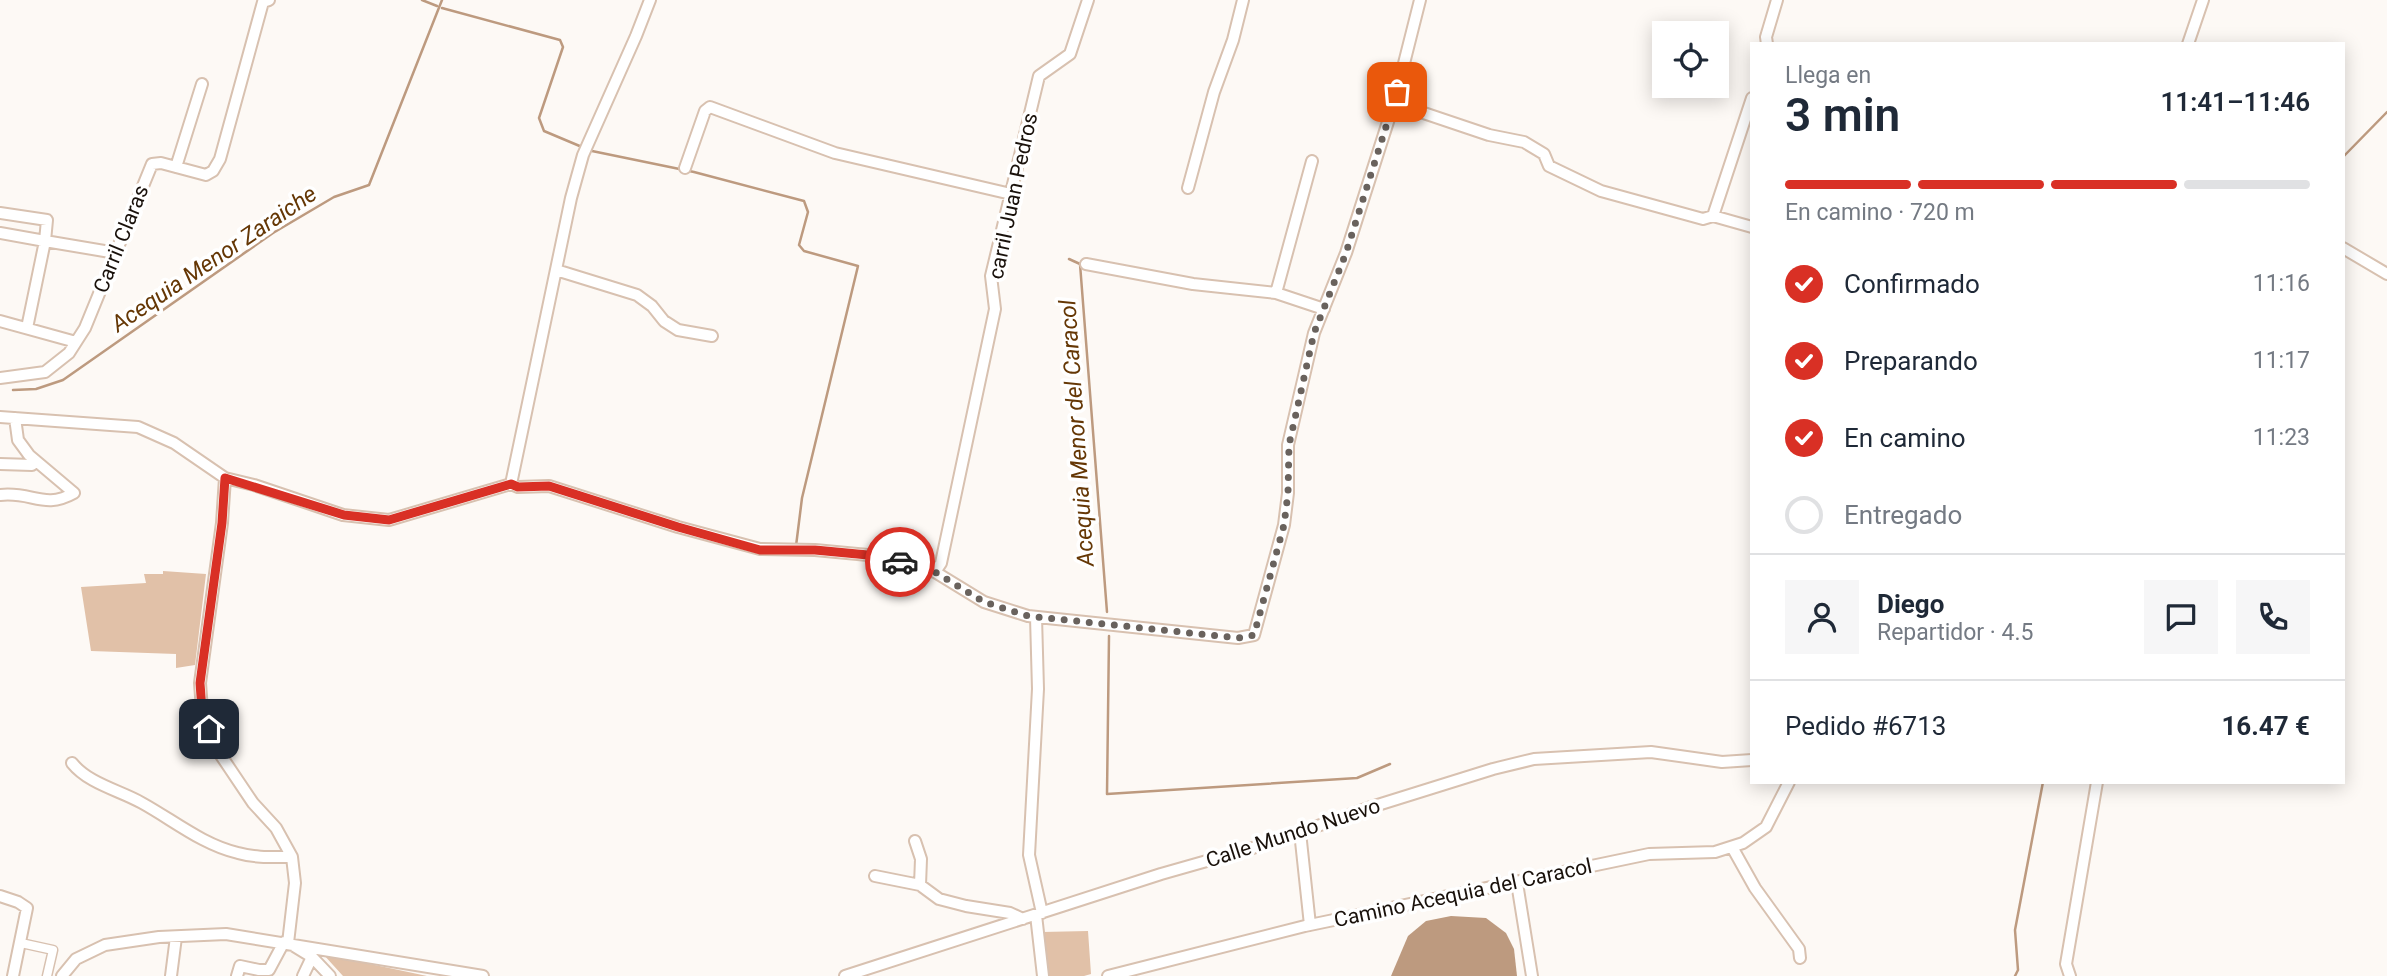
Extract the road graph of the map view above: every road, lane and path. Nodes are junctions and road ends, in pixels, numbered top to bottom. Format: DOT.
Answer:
graph roads {
  1 [pos="269,0"];
  2 [pos="650,0"];
  3 [pos="1088,0"];
  4 [pos="1242,0"];
  5 [pos="1420,0"];
  6 [pos="1777,0"];
  7 [pos="2203,0"];
  8 [pos="1767,42"];
  9 [pos="2189,42"];
  10 [pos="202,84"];
  11 [pos="1394,103"];
  12 [pos="1750,104"];
  13 [pos="1312,161"];
  14 [pos="176,167"];
  15 [pos="685,168"];
  16 [pos="1188,188"];
  17 [pos="1011,194"];
  18 [pos="0,213"];
  19 [pos="1713,216"];
  20 [pos="1750,226"];
  21 [pos="0,233"];
  22 [pos="45,241"];
  23 [pos="2345,249"];
  24 [pos="116,253"];
  25 [pos="1086,264"];
  26 [pos="556,270"];
  27 [pos="2387,274"];
  28 [pos="1276,293"];
  29 [pos="1324,309"];
  30 [pos="0,321"];
  31 [pos="27,328"];
  32 [pos="712,337"];
  33 [pos="76,342"];
  34 [pos="0,378"];
  35 [pos="0,417"];
  36 [pos="15,418"];
  37 [pos="36,461"];
  38 [pos="0,464"];
  39 [pos="225,478"];
  40 [pos="511,484"];
  41 [pos="0,495"];
  42 [pos="935,572"];
  43 [pos="1036,617"];
  44 [pos="1750,760"];
  45 [pos="72,763"];
  46 [pos="1788,784"];
  47 [pos="2097,784"];
  48 [pos="1300,832"];
  49 [pos="915,841"];
  50 [pos="1732,847"];
  51 [pos="292,857"];
  52 [pos="875,876"];
  53 [pos="1517,883"];
  54 [pos="920,885"];
  55 [pos="0,896"];
  56 [pos="1039,914"];
  57 [pos="1023,919"];
  58 [pos="1310,925"];
  59 [pos="176,937"];
  60 [pos="20,943"];
  61 [pos="286,943"];
  62 [pos="312,957"];
  63 [pos="1800,958"];
  64 [pos="269,973"];
  65 [pos="13,976"];
  66 [pos="47,976"];
  67 [pos="62,976"];
  68 [pos="171,976"];
  69 [pos="237,976"];
  70 [pos="303,976"];
  71 [pos="330,976"];
  72 [pos="483,976"];
  73 [pos="845,976"];
  74 [pos="1043,976"];
  75 [pos="1108,976"];
  76 [pos="1532,976"];
  77 [pos="2070,976"];
  1 -- 14 [label="street, Carril Claras"];
  2 -- 26 [label="street"];
  3 -- 17 [label="street, carril Juan Pedros"];
  4 -- 16 [label="street"];
  5 -- 11 [label="street"];
  6 -- 8 [label="street"];
  7 -- 9 [label="street"];
  10 -- 14 [label="street"];
  11 -- 19 [label="street"];
  11 -- 29 [label="street"];
  12 -- 19 [label="street"];
  13 -- 28 [label="street"];
  14 -- 24 [label="street, Carril Claras"];
  15 -- 17 [label="street"];
  17 -- 42 [label="street, carril Juan Pedros"];
  18 -- 22 [label="street"];
  19 -- 20 [label="street"];
  21 -- 22 [label="street"];
  22 -- 24 [label="street"];
  22 -- 31 [label="street"];
  23 -- 27 [label="street"];
  24 -- 33 [label="street, Carril Claras"];
  25 -- 28 [label="street"];
  26 -- 32 [label="street"];
  26 -- 40 [label="street"];
  28 -- 29 [label="street"];
  29 -- 43 [label="street"];
  30 -- 31 [label="street"];
  31 -- 33 [label="street"];
  33 -- 34 [label="street, Carril Claras"];
  35 -- 36 [label="street"];
  36 -- 37 [label="street"];
  36 -- 39 [label="street"];
  37 -- 38 [label="street"];
  37 -- 41 [label="street"];
  39 -- 40 [label="street"];
  39 -- 51 [label="street"];
  40 -- 42 [label="street"];
  42 -- 43 [label="street"];
  43 -- 56 [label="street"];
  44 -- 48 [label="street, Calle Mundo Nuevo"];
  45 -- 51 [label="street"];
  46 -- 50 [label="street, Camino Acequia del Caracol"];
  47 -- 77 [label="street"];
  48 -- 56 [label="street, Calle Mundo Nuevo"];
  48 -- 58 [label="street"];
  49 -- 54 [label="street"];
  50 -- 53 [label="street, Camino Acequia del Caracol"];
  50 -- 63 [label="street"];
  51 -- 61 [label="street"];
  52 -- 54 [label="street"];
  53 -- 58 [label="street, Camino Acequia del Caracol"];
  53 -- 76 [label="street"];
  54 -- 57 [label="street"];
  55 -- 60 [label="street"];
  56 -- 57 [label="street, Calle Mundo Nuevo"];
  56 -- 74 [label="street"];
  57 -- 73 [label="street, Calle Mundo Nuevo"];
  58 -- 75 [label="street, Camino Acequia del Caracol"];
  59 -- 61 [label="street"];
  59 -- 67 [label="street"];
  59 -- 68 [label="street"];
  60 -- 65 [label="street"];
  60 -- 66 [label="street"];
  61 -- 62 [label="street"];
  61 -- 64 [label="street"];
  61 -- 72 [label="street"];
  62 -- 70 [label="street"];
  62 -- 71 [label="street"];
  64 -- 69 [label="street"];
}
